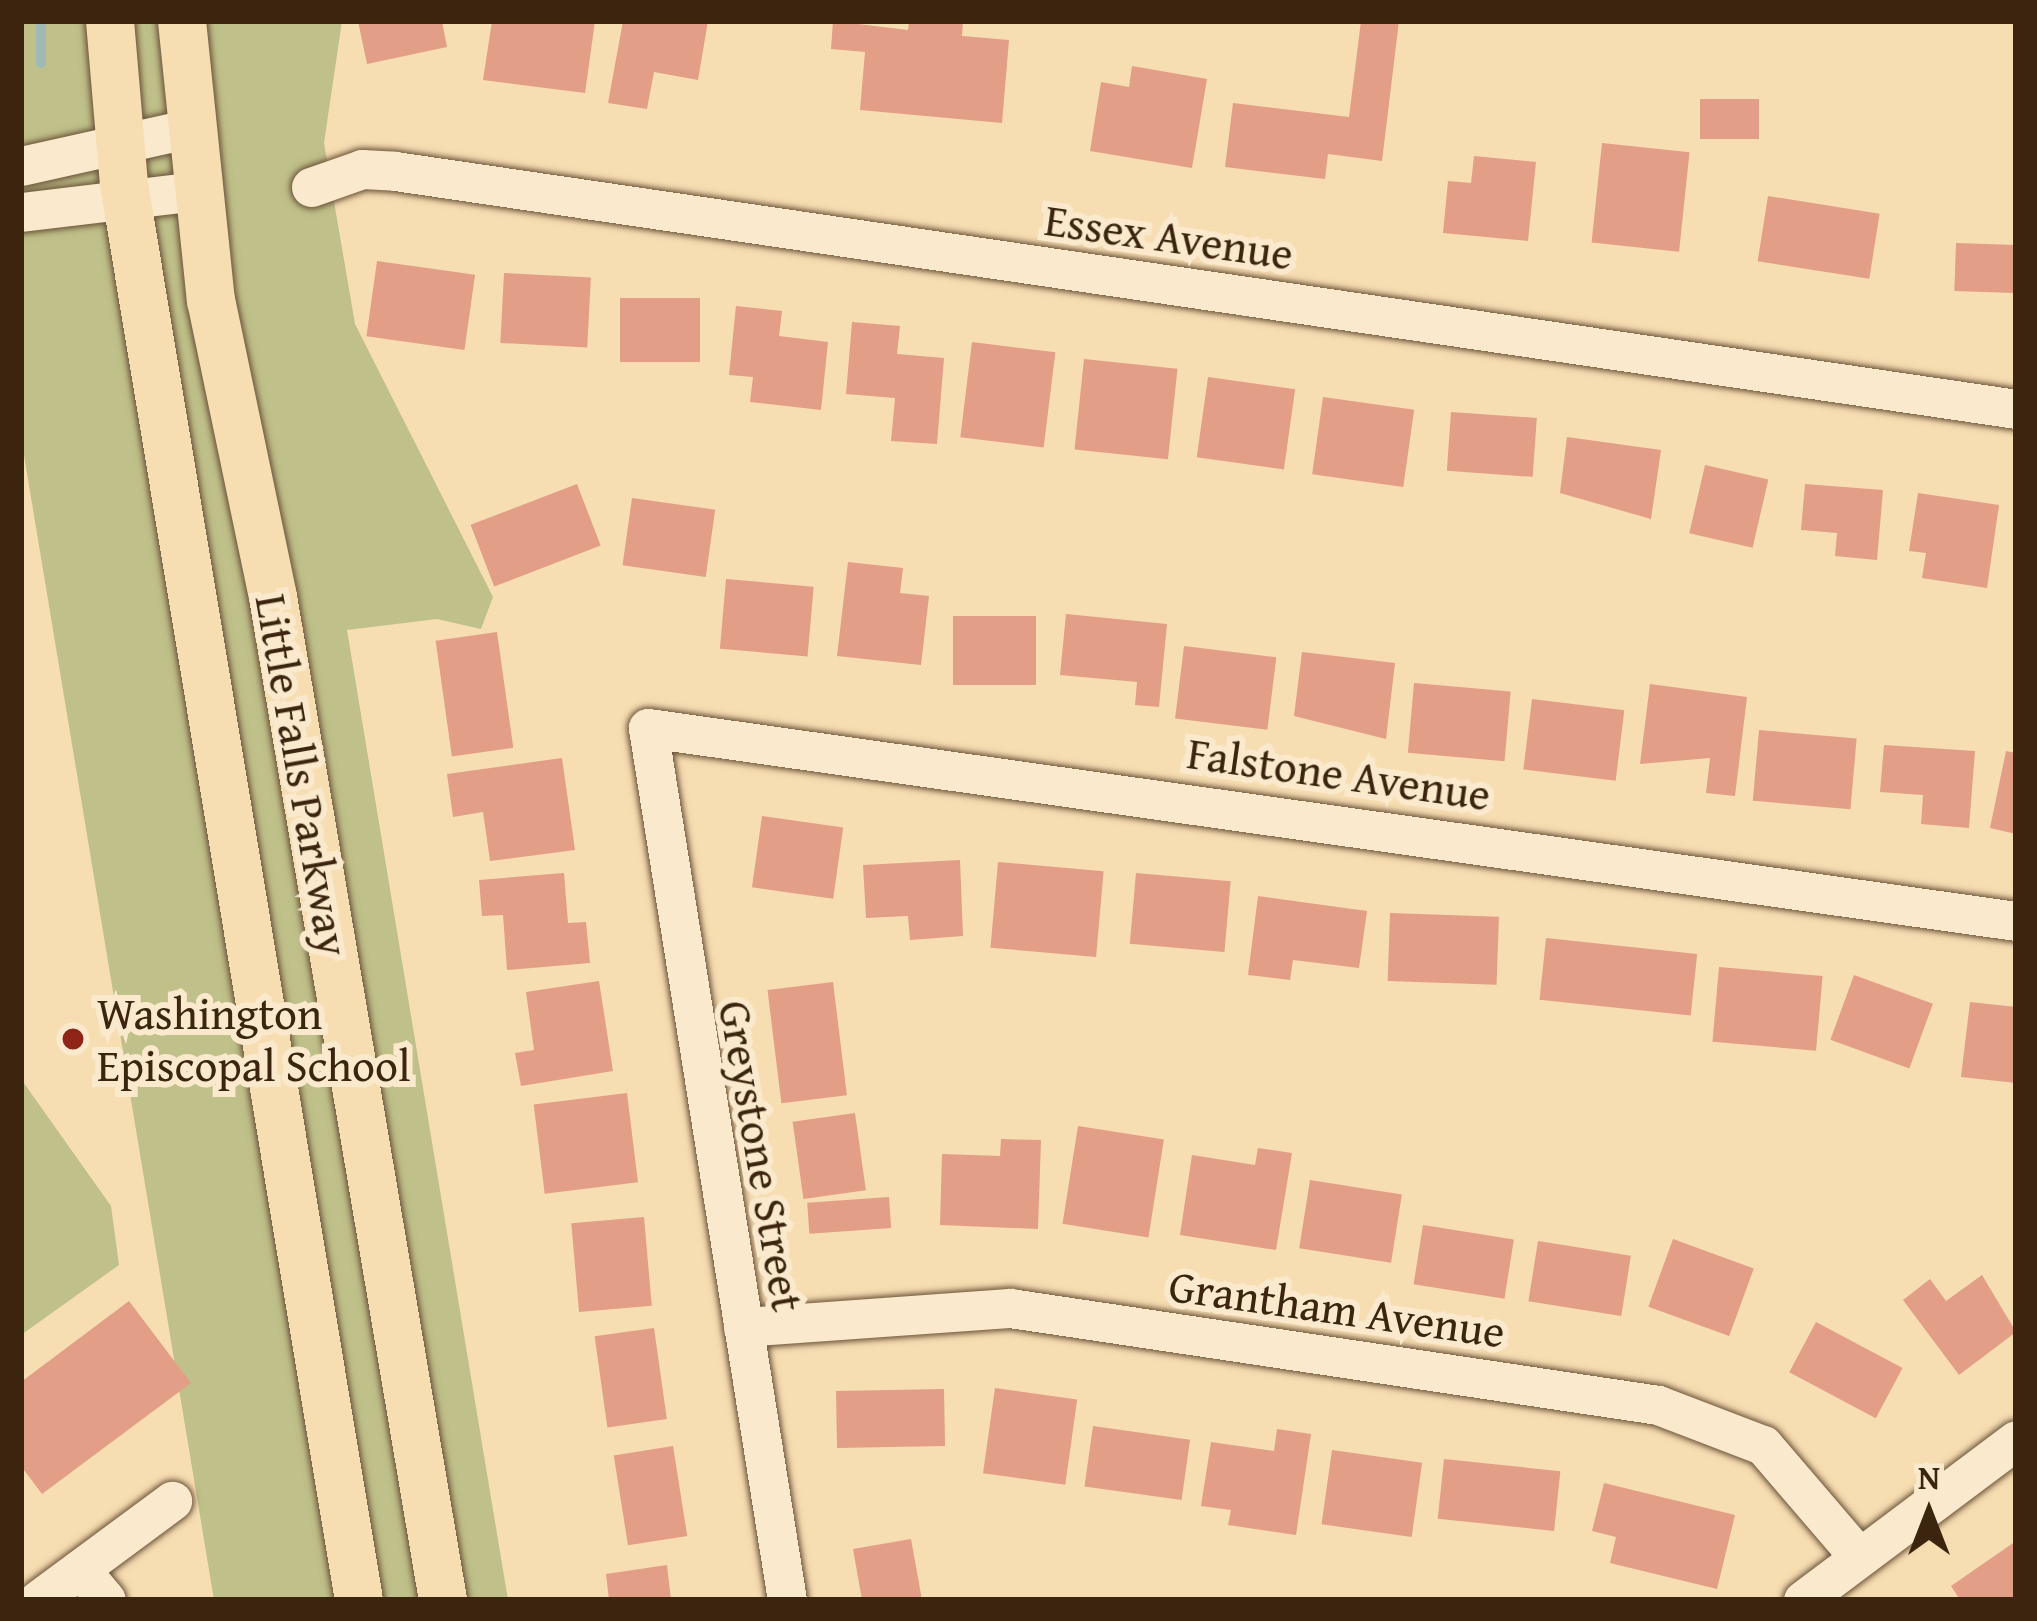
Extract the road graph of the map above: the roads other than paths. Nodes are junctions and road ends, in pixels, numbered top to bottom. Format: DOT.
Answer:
graph roads {
  1 [pos="110,21"];
  2 [pos="182,21"];
  3 [pos="187,129"];
  4 [pos="119,137"];
  5 [pos="21,166"];
  6 [pos="311,188"];
  7 [pos="196,191"];
  8 [pos="127,199"];
  9 [pos="21,212"];
  10 [pos="2016,409"];
  11 [pos="648,728"];
  12 [pos="2016,922"];
  13 [pos="743,1327"];
  14 [pos="2016,1440"];
  15 [pos="172,1501"];
  16 [pos="1858,1556"];
  17 [pos="80,1569"];
  18 [pos="38,1600"];
  19 [pos="106,1600"];
  20 [pos="359,1600"];
  21 [pos="443,1600"];
  22 [pos="787,1600"];
  23 [pos="1803,1600"];
  1 -- 4 [label="main road, Little Falls Parkway"];
  2 -- 3 [label="main road, Little Falls Parkway"];
  3 -- 4 [label="street"];
  3 -- 7 [label="main road, Little Falls Parkway"];
  4 -- 5 [label="street"];
  4 -- 8 [label="main road, Little Falls Parkway"];
  6 -- 10 [label="street, Essex Avenue"];
  7 -- 8 [label="street"];
  7 -- 21 [label="main road, Little Falls Parkway"];
  8 -- 9 [label="street"];
  8 -- 20 [label="main road, Little Falls Parkway"];
  11 -- 12 [label="street, Falstone Avenue"];
  11 -- 13 [label="street, Greystone Street"];
  13 -- 16 [label="street, Grantham Avenue"];
  13 -- 22 [label="street, Greystone Street"];
  14 -- 16 [label="street"];
  15 -- 17 [label="street"];
  16 -- 23 [label="street"];
  17 -- 18 [label="street"];
  17 -- 19 [label="street"];
}
